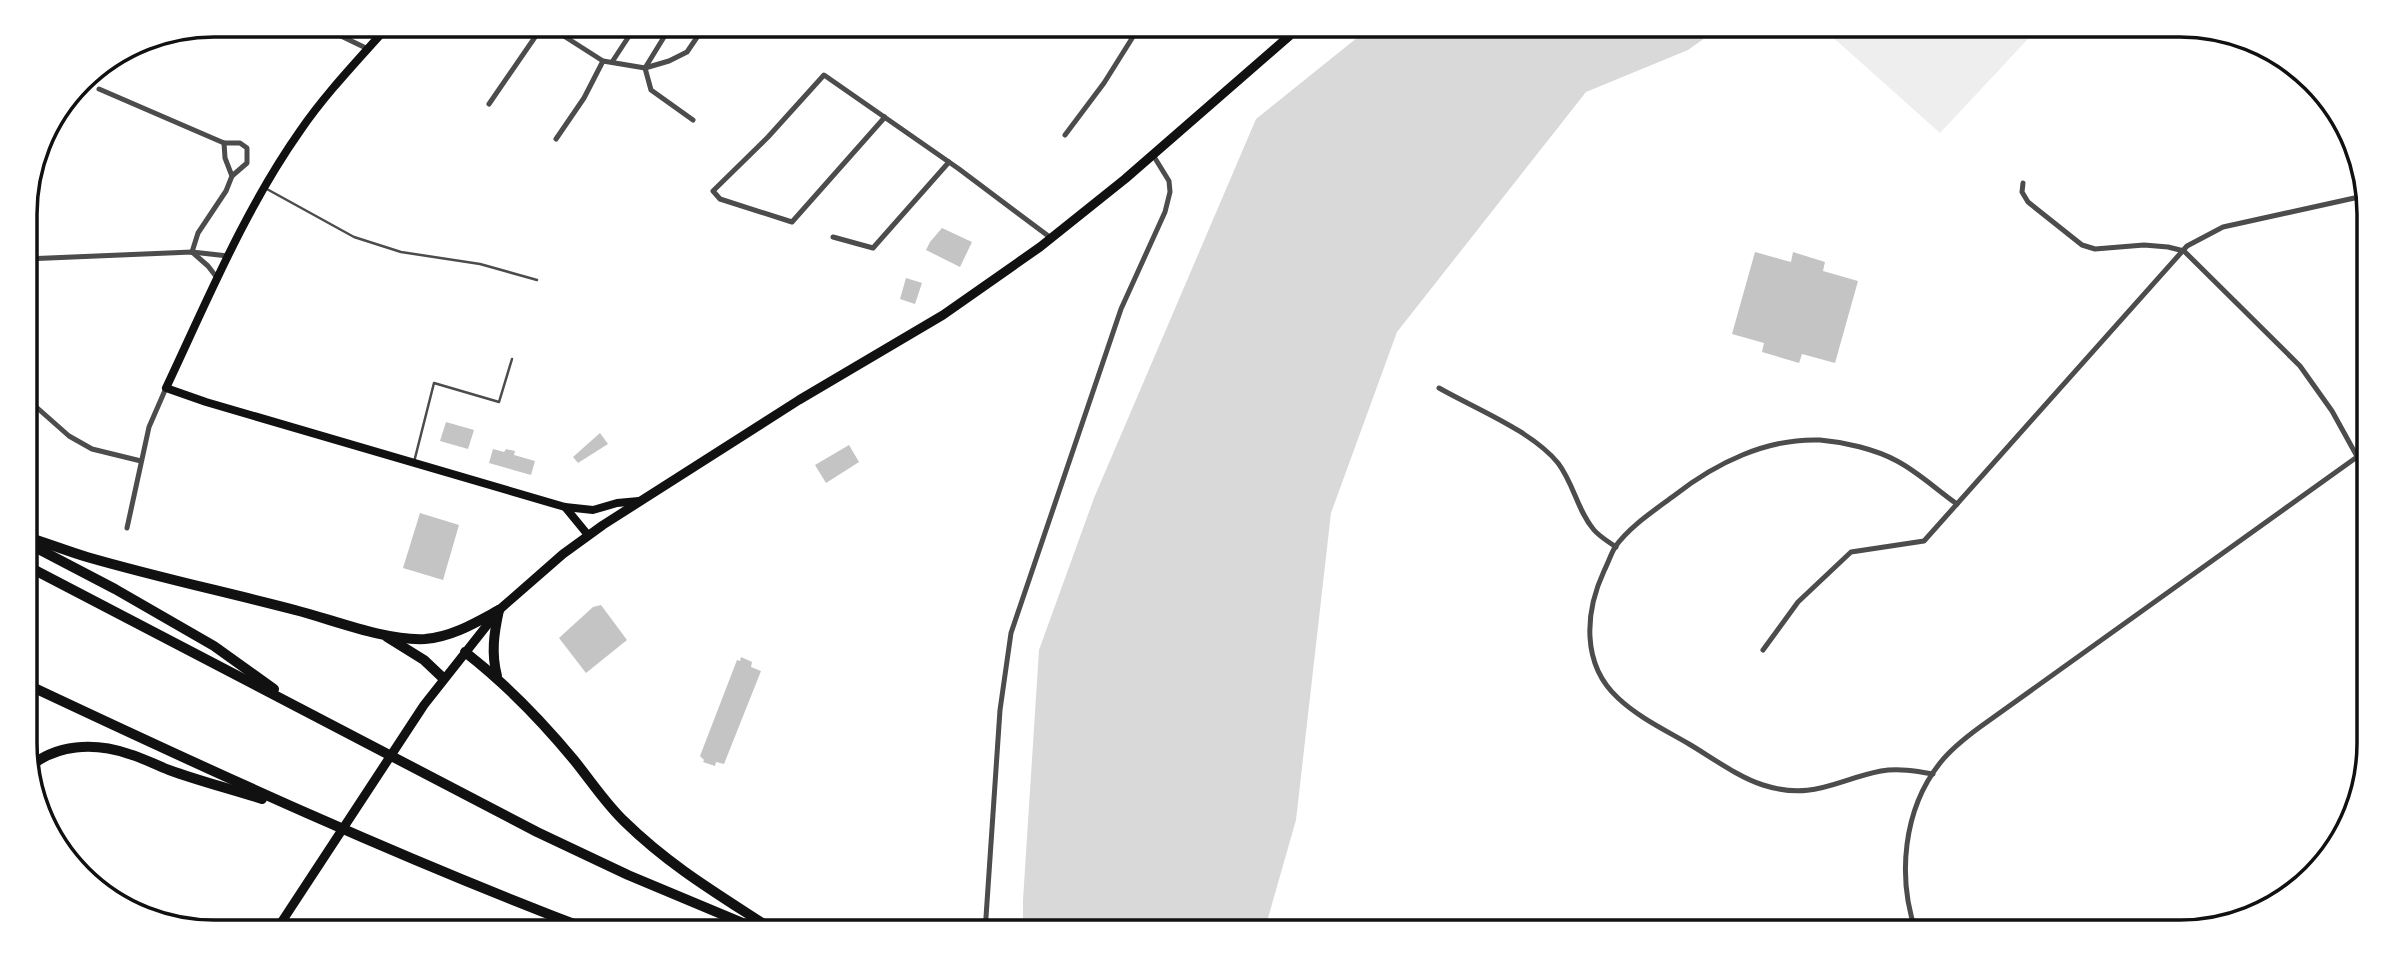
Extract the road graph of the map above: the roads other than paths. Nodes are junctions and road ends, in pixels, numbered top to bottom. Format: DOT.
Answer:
graph roads {
  1 [pos="343,37"];
  2 [pos="379,37"];
  3 [pos="536,37"];
  4 [pos="565,37"];
  5 [pos="629,37"];
  6 [pos="664,37"];
  7 [pos="697,37"];
  8 [pos="1133,37"];
  9 [pos="1288,37"];
  10 [pos="368,49"];
  11 [pos="603,61"];
  12 [pos="612,62"];
  13 [pos="645,68"];
  14 [pos="99,89"];
  15 [pos="489,104"];
  16 [pos="885,117"];
  17 [pos="693,120"];
  18 [pos="1065,135"];
  19 [pos="556,139"];
  20 [pos="225,143"];
  21 [pos="1153,155"];
  22 [pos="949,162"];
  23 [pos="232,176"];
  24 [pos="2023,183"];
  25 [pos="265,188"];
  26 [pos="2356,197"];
  27 [pos="833,237"];
  28 [pos="1051,238"];
  29 [pos="2184,251"];
  30 [pos="192,252"];
  31 [pos="229,256"];
  32 [pos="37,258"];
  33 [pos="218,279"];
  34 [pos="537,280"];
  35 [pos="512,359"];
  36 [pos="166,388"];
  37 [pos="1439,388"];
  38 [pos="37,408"];
  39 [pos="2357,457"];
  40 [pos="141,461"];
  41 [pos="414,462"];
  42 [pos="639,500"];
  43 [pos="1957,504"];
  44 [pos="565,507"];
  45 [pos="127,528"];
  46 [pos="588,534"];
  47 [pos="37,540"];
  48 [pos="1616,547"];
  49 [pos="37,548"];
  50 [pos="37,571"];
  51 [pos="499,610"];
  52 [pos="383,635"];
  53 [pos="1763,650"];
  54 [pos="465,652"];
  55 [pos="497,676"];
  56 [pos="443,678"];
  57 [pos="37,690"];
  58 [pos="306,711"];
  59 [pos="38,760"];
  60 [pos="1933,774"];
  61 [pos="299,811"];
  62 [pos="283,920"];
  63 [pos="564,920"];
  64 [pos="735,920"];
  65 [pos="757,920"];
  66 [pos="986,920"];
  67 [pos="1914,920"];
  1 -- 10 [label="street"];
  2 -- 10 [label="main road"];
  3 -- 15 [label="street"];
  4 -- 11 [label="street"];
  5 -- 12 [label="street"];
  6 -- 13 [label="street"];
  7 -- 13 [label="street"];
  8 -- 18 [label="street"];
  9 -- 21 [label="main road"];
  10 -- 25 [label="main road"];
  11 -- 12 [label="street"];
  11 -- 19 [label="street"];
  12 -- 13 [label="street"];
  13 -- 17 [label="street"];
  14 -- 20 [label="street"];
  16 -- 16 [label="street"];
  16 -- 22 [label="street"];
  20 -- 23 [label="street"];
  20 -- 23 [label="street"];
  21 -- 28 [label="main road"];
  21 -- 66 [label="street"];
  22 -- 27 [label="street"];
  22 -- 28 [label="street"];
  23 -- 30 [label="street"];
  24 -- 29 [label="street"];
  25 -- 31 [label="main road"];
  25 -- 34 [label="lane"];
  26 -- 29 [label="street"];
  28 -- 42 [label="main road"];
  29 -- 39 [label="street"];
  29 -- 43 [label="street"];
  30 -- 31 [label="street"];
  30 -- 32 [label="street"];
  30 -- 33 [label="street"];
  31 -- 33 [label="main road"];
  33 -- 36 [label="main road"];
  35 -- 41 [label="lane"];
  36 -- 40 [label="street"];
  36 -- 41 [label="main road"];
  37 -- 48 [label="street"];
  38 -- 40 [label="street"];
  39 -- 60 [label="street"];
  40 -- 45 [label="street"];
  41 -- 44 [label="main road"];
  42 -- 44 [label="main road"];
  42 -- 46 [label="main road"];
  43 -- 48 [label="street"];
  43 -- 53 [label="street"];
  44 -- 46 [label="main road"];
  46 -- 51 [label="main road"];
  47 -- 52 [label="highway"];
  48 -- 60 [label="street"];
  49 -- 58 [label="highway"];
  50 -- 58 [label="highway"];
  51 -- 52 [label="highway"];
  51 -- 54 [label="main road"];
  51 -- 55 [label="highway"];
  52 -- 56 [label="highway"];
  54 -- 55 [label="highway"];
  54 -- 56 [label="main road"];
  55 -- 65 [label="highway"];
  56 -- 62 [label="main road"];
  57 -- 61 [label="highway"];
  58 -- 64 [label="highway"];
  59 -- 61 [label="highway"];
  60 -- 67 [label="street"];
  61 -- 63 [label="highway"];
}
